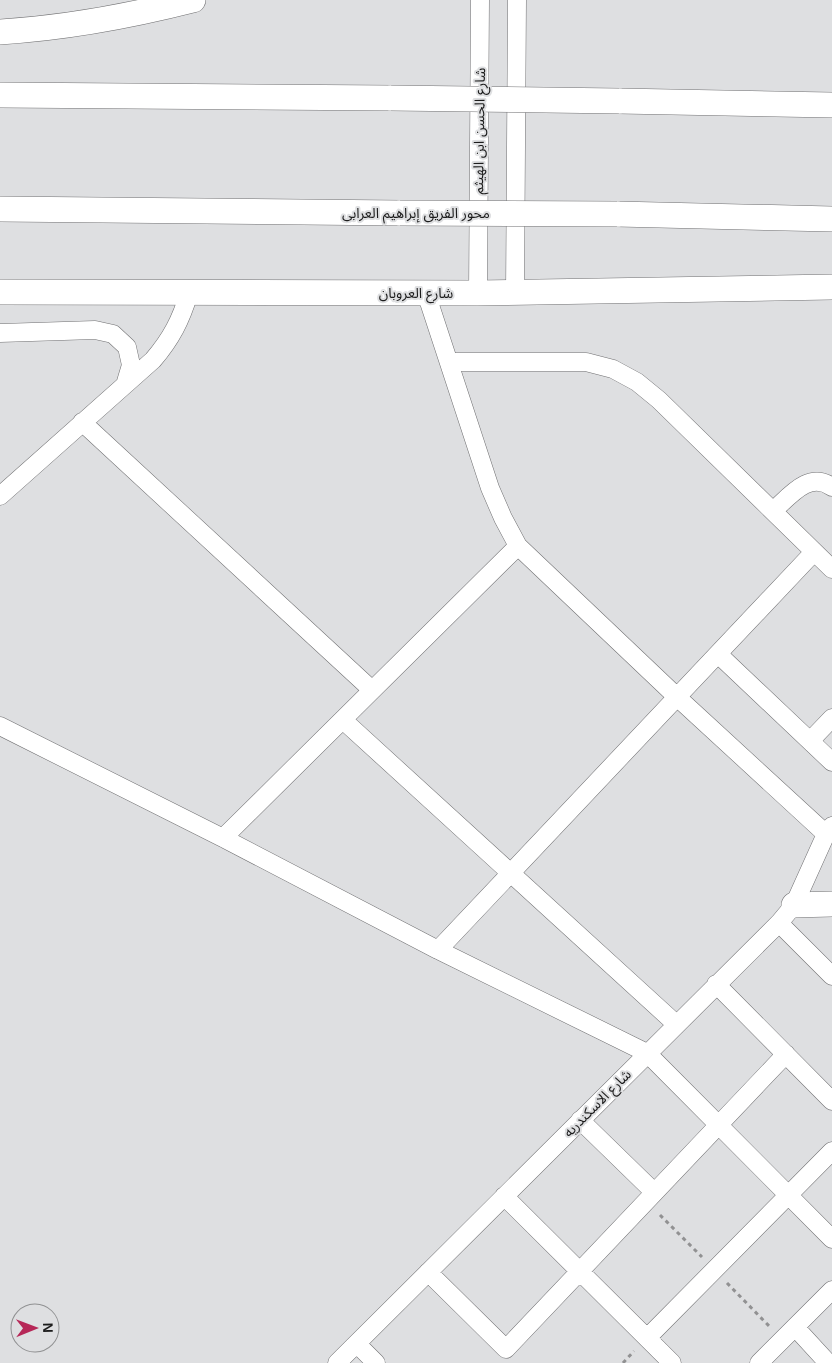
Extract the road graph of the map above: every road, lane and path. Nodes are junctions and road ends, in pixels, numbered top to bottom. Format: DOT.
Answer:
graph roads {
  1 [pos="193,0"];
  2 [pos="480,0"];
  3 [pos="517,0"];
  4 [pos="0,32"];
  5 [pos="0,95"];
  6 [pos="832,105"];
  7 [pos="0,208"];
  8 [pos="832,219"];
  9 [pos="832,287"];
  10 [pos="0,292"];
  11 [pos="189,292"];
  12 [pos="426,293"];
  13 [pos="478,293"];
  14 [pos="515,293"];
  15 [pos="0,332"];
  16 [pos="450,362"];
  17 [pos="125,385"];
  18 [pos="82,422"];
  19 [pos="832,487"];
  20 [pos="0,496"];
  21 [pos="773,511"];
  22 [pos="518,546"];
  23 [pos="814,552"];
  24 [pos="832,569"];
  25 [pos="718,654"];
  26 [pos="372,690"];
  27 [pos="677,697"];
  28 [pos="832,718"];
  29 [pos="343,720"];
  30 [pos="0,726"];
  31 [pos="810,741"];
  32 [pos="832,762"];
  33 [pos="829,830"];
  34 [pos="223,838"];
  35 [pos="510,873"];
  36 [pos="832,904"];
  37 [pos="786,914"];
  38 [pos="438,950"];
  39 [pos="832,976"];
  40 [pos="716,984"];
  41 [pos="676,1024"];
  42 [pos="647,1053"];
  43 [pos="786,1054"];
  44 [pos="832,1101"];
  45 [pos="580,1120"];
  46 [pos="718,1125"];
  47 [pos="832,1151"];
  48 [pos="654,1192"];
  49 [pos="788,1195"];
  50 [pos="504,1196"];
  51 [pos="832,1239"];
  52 [pos="579,1271"];
  53 [pos="428,1272"];
  54 [pos="832,1290"];
  55 [pos="795,1328"];
  56 [pos="647,1338"];
  57 [pos="357,1344"];
  58 [pos="337,1363"];
  59 [pos="376,1363"];
  60 [pos="672,1363"];
  61 [pos="759,1363"];
  62 [pos="828,1363"];
  1 -- 4 [label="main road"];
  2 -- 13 [label="street, شارع الحسن ابن الهيثم"];
  3 -- 14 [label="street"];
  5 -- 6 [label="main road, bridge"];
  7 -- 8 [label="main road, محور الفريق إبراهيم العرابى, bridge"];
  9 -- 14 [label="main road, شارع العروبان"];
  10 -- 11 [label="main road, شارع العروبان"];
  11 -- 12 [label="main road, شارع العروبان"];
  11 -- 17 [label="street"];
  12 -- 13 [label="main road, شارع العروبان"];
  12 -- 16 [label="street"];
  13 -- 14 [label="main road, شارع العروبان"];
  15 -- 17 [label="street"];
  16 -- 21 [label="street"];
  16 -- 22 [label="street"];
  17 -- 18 [label="street"];
  18 -- 20 [label="street"];
  18 -- 26 [label="street"];
  19 -- 21 [label="street"];
  21 -- 23 [label="street"];
  22 -- 26 [label="street"];
  22 -- 27 [label="street"];
  23 -- 24 [label="street"];
  23 -- 25 [label="street"];
  25 -- 27 [label="street"];
  25 -- 31 [label="street"];
  26 -- 29 [label="street"];
  27 -- 33 [label="street"];
  27 -- 35 [label="street"];
  28 -- 31 [label="street"];
  29 -- 34 [label="street"];
  29 -- 35 [label="street"];
  30 -- 34 [label="street"];
  31 -- 32 [label="street"];
  33 -- 37 [label="street, شارع الاسكندريه"];
  34 -- 38 [label="street"];
  35 -- 38 [label="street"];
  35 -- 41 [label="street"];
  36 -- 37 [label="main road"];
  37 -- 39 [label="street"];
  37 -- 40 [label="street, شارع الاسكندريه"];
  38 -- 42 [label="street"];
  40 -- 41 [label="street, شارع الاسكندريه"];
  40 -- 43 [label="street"];
  41 -- 42 [label="street, شارع الاسكندريه"];
  42 -- 45 [label="street, شارع الاسكندريه"];
  42 -- 46 [label="street"];
  43 -- 44 [label="street"];
  43 -- 46 [label="street"];
  45 -- 48 [label="street"];
  45 -- 50 [label="street, شارع الاسكندريه"];
  46 -- 48 [label="street"];
  46 -- 49 [label="street"];
  47 -- 49 [label="street"];
  48 -- 52 [label="street"];
  49 -- 51 [label="street"];
  49 -- 56 [label="street"];
  50 -- 52 [label="street"];
  50 -- 53 [label="street, شارع الاسكندريه"];
  52 -- 53 [label="street"];
  52 -- 56 [label="street"];
  53 -- 57 [label="street, شارع الاسكندريه"];
  54 -- 55 [label="street"];
  55 -- 61 [label="street"];
  55 -- 62 [label="street"];
  56 -- 60 [label="street"];
  57 -- 58 [label="street, شارع الاسكندريه"];
  57 -- 59 [label="street"];
}
